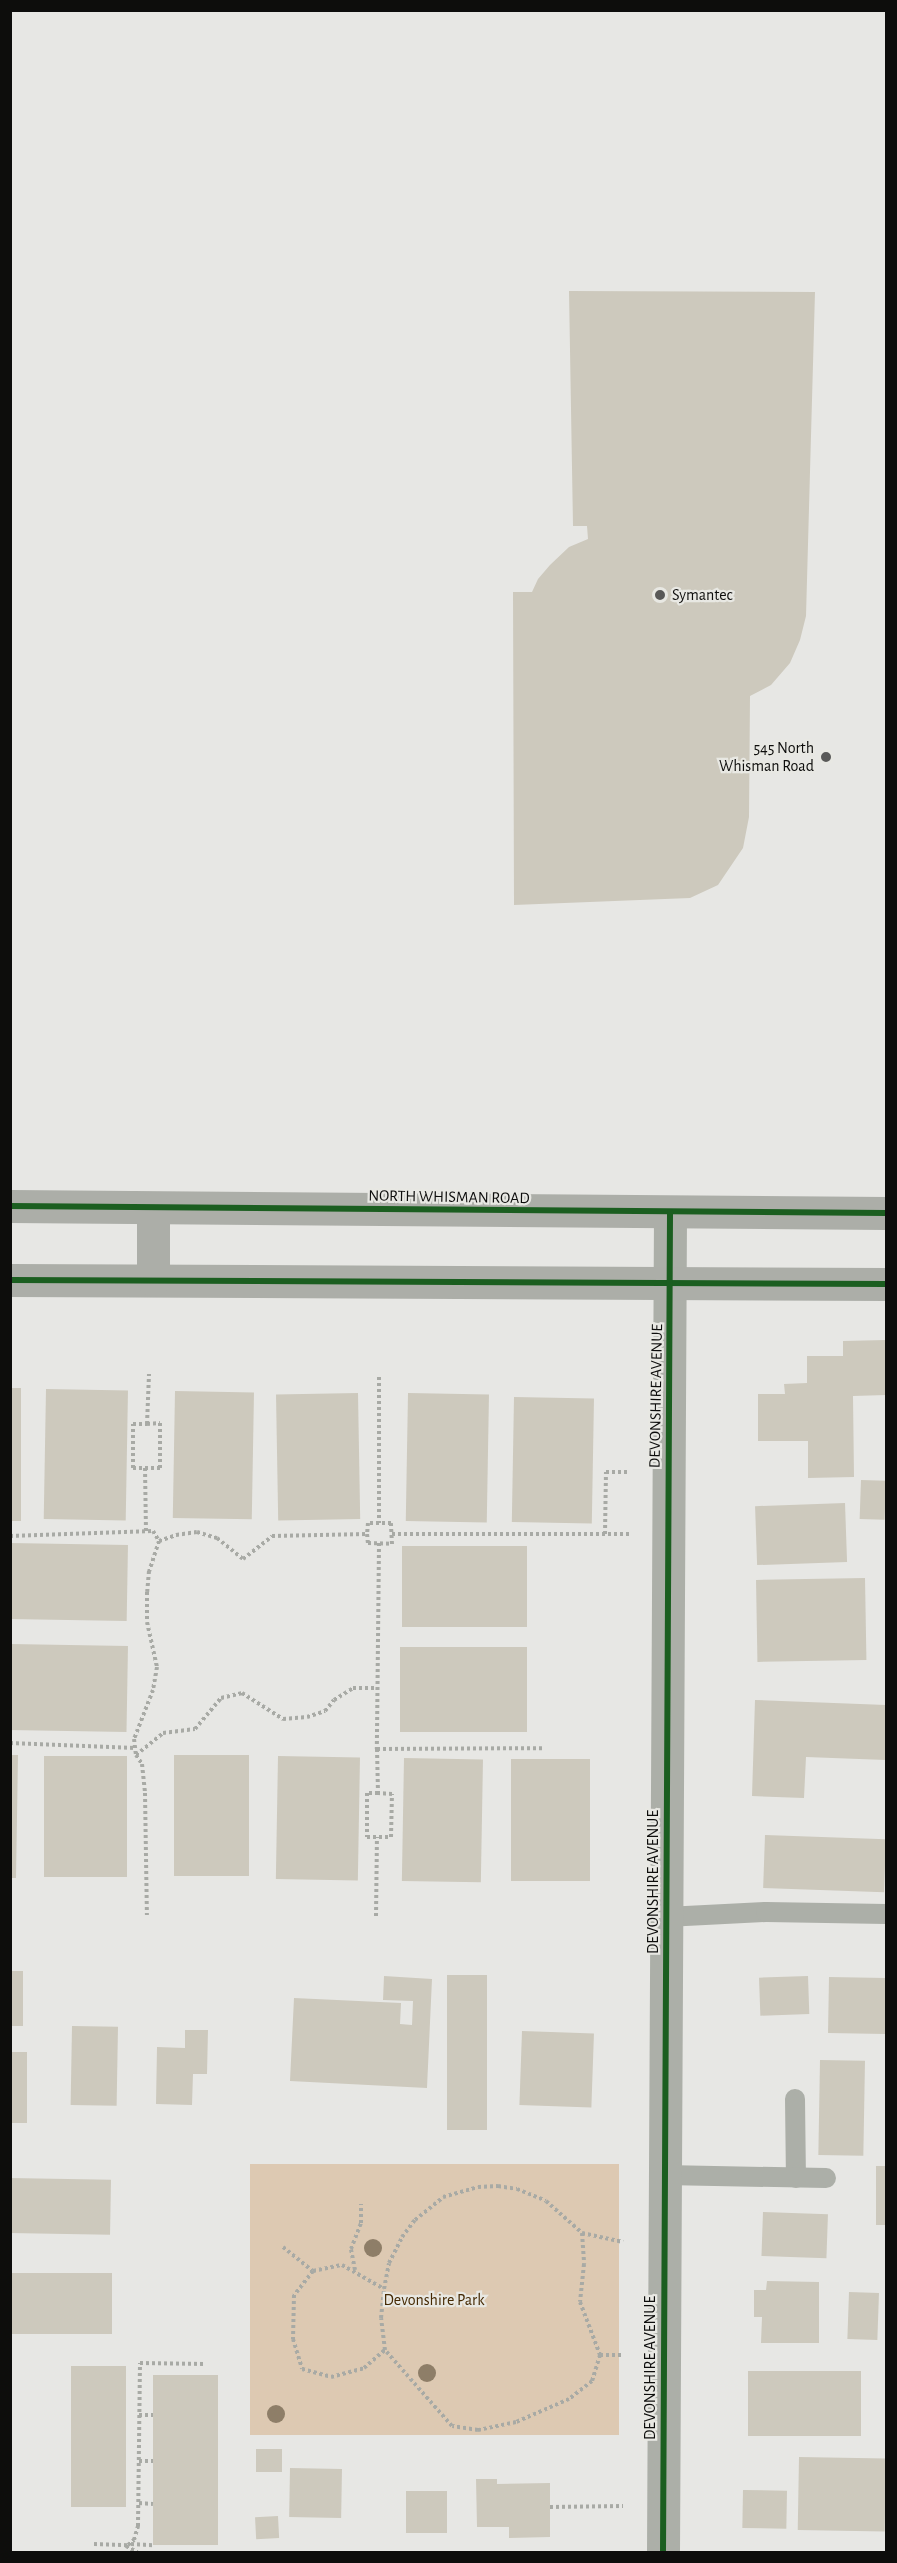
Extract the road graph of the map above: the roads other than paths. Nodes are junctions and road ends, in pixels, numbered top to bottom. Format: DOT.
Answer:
graph roads {
  1 [pos="10,1206"];
  2 [pos="153,1208"];
  3 [pos="670,1212"];
  4 [pos="886,1213"];
  5 [pos="10,1280"];
  6 [pos="153,1280"];
  7 [pos="670,1283"];
  8 [pos="886,1284"];
  9 [pos="886,1914"];
  10 [pos="666,1917"];
  11 [pos="795,2099"];
  12 [pos="664,2175"];
  13 [pos="796,2178"];
  14 [pos="826,2178"];
  15 [pos="663,2553"];
  1 -- 2 [label="main road, NORTH WHISMAN ROAD"];
  2 -- 3 [label="main road, NORTH WHISMAN ROAD"];
  2 -- 6 [label="main road"];
  3 -- 4 [label="main road, NORTH WHISMAN ROAD"];
  3 -- 7 [label="street, DEVONSHIRE AVENUE"];
  5 -- 6 [label="main road"];
  6 -- 7 [label="main road"];
  7 -- 8 [label="main road"];
  7 -- 10 [label="street, DEVONSHIRE AVENUE"];
  9 -- 10 [label="lane"];
  10 -- 12 [label="street, DEVONSHIRE AVENUE"];
  11 -- 13 [label="lane"];
  12 -- 13 [label="lane"];
  12 -- 15 [label="street, DEVONSHIRE AVENUE"];
  13 -- 14 [label="lane"];
}
